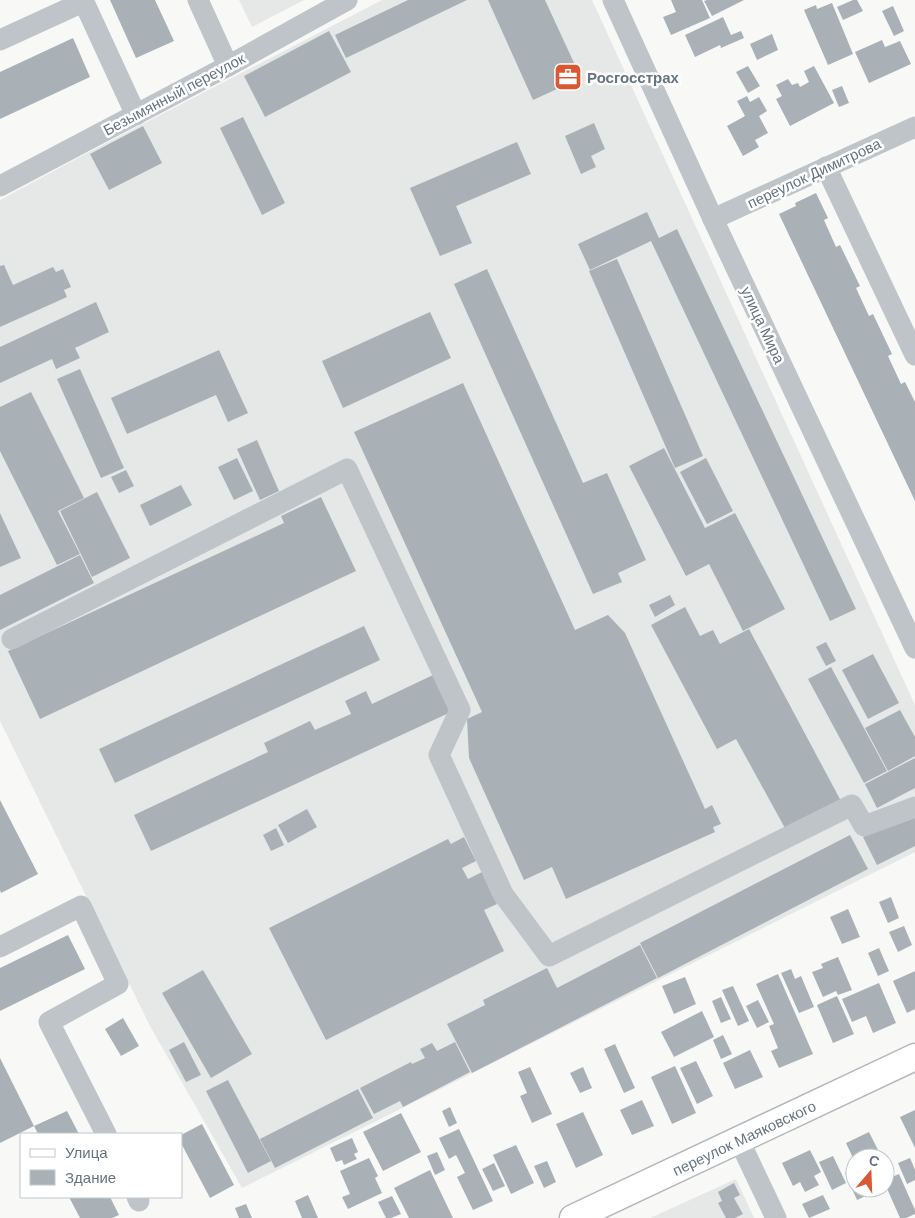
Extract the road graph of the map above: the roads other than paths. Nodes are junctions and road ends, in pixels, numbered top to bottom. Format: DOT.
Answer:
graph roads {
  1 [pos="198,0"];
  2 [pos="347,0"];
  3 [pos="612,0"];
  4 [pos="83,1"];
  5 [pos="0,40"];
  6 [pos="228,66"];
  7 [pos="136,115"];
  8 [pos="915,127"];
  9 [pos="826,167"];
  10 [pos="0,186"];
  11 [pos="713,219"];
  12 [pos="915,355"];
  13 [pos="908,616"];
  14 [pos="12,639"];
  15 [pos="915,648"];
  16 [pos="915,807"];
  17 [pos="0,947"];
  18 [pos="915,1057"];
  19 [pos="105,1133"];
  20 [pos="739,1140"];
  21 [pos="573,1218"];
  22 [pos="776,1218"];
  1 -- 6 [label="street"];
  2 -- 6 [label="street, Безымянный переулок"];
  3 -- 11 [label="street, улица Мира"];
  4 -- 5 [label="street"];
  4 -- 7 [label="street"];
  6 -- 7 [label="street, Безымянный переулок"];
  7 -- 10 [label="street, Безымянный переулок"];
  8 -- 9 [label="street, переулок Димитрова"];
  9 -- 11 [label="street, переулок Димитрова"];
  9 -- 12 [label="street"];
  11 -- 13 [label="street, улица Мира"];
  13 -- 15 [label="street, улица Мира"];
  14 -- 16 [label="street"];
  17 -- 19 [label="street"];
  18 -- 20 [label="main road, переулок Маяковского"];
  20 -- 21 [label="main road, переулок Маяковского"];
  20 -- 22 [label="street"];
}
